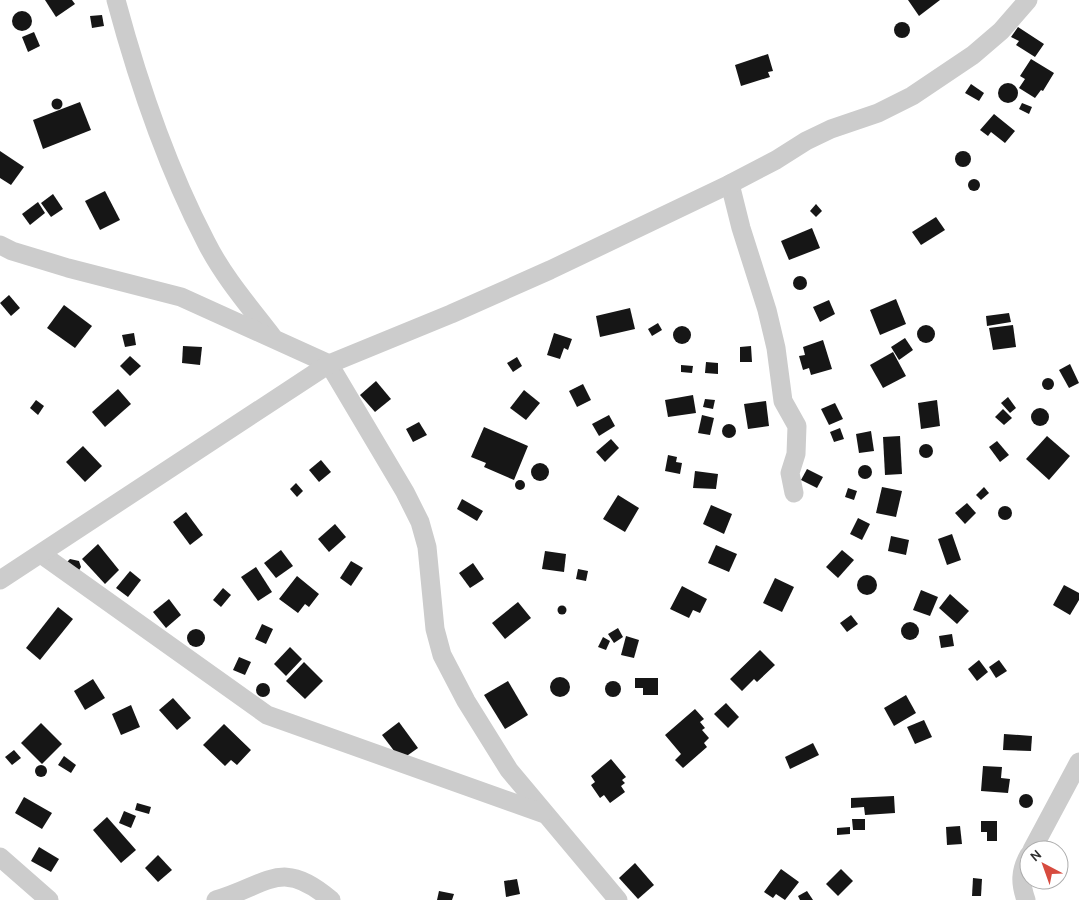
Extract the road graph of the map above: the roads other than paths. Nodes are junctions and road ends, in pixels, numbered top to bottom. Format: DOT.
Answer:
graph roads {
  1 [pos="116,0"];
  2 [pos="1028,0"];
  3 [pos="730,184"];
  4 [pos="0,245"];
  5 [pos="274,339"];
  6 [pos="329,364"];
  7 [pos="794,493"];
  8 [pos="41,554"];
  9 [pos="0,580"];
  10 [pos="1079,762"];
  11 [pos="543,814"];
  12 [pos="1037,840"];
  13 [pos="0,857"];
  14 [pos="49,900"];
  15 [pos="216,900"];
  16 [pos="331,900"];
  17 [pos="618,900"];
  1 -- 5 [label="street"];
  2 -- 3 [label="street"];
  3 -- 6 [label="street"];
  3 -- 7 [label="street"];
  4 -- 5 [label="street"];
  5 -- 6 [label="street"];
  6 -- 8 [label="street"];
  6 -- 11 [label="street"];
  8 -- 9 [label="street"];
  8 -- 11 [label="street"];
  10 -- 12 [label="street"];
  11 -- 17 [label="street"];
  13 -- 14 [label="street"];
  15 -- 16 [label="street"];
}
